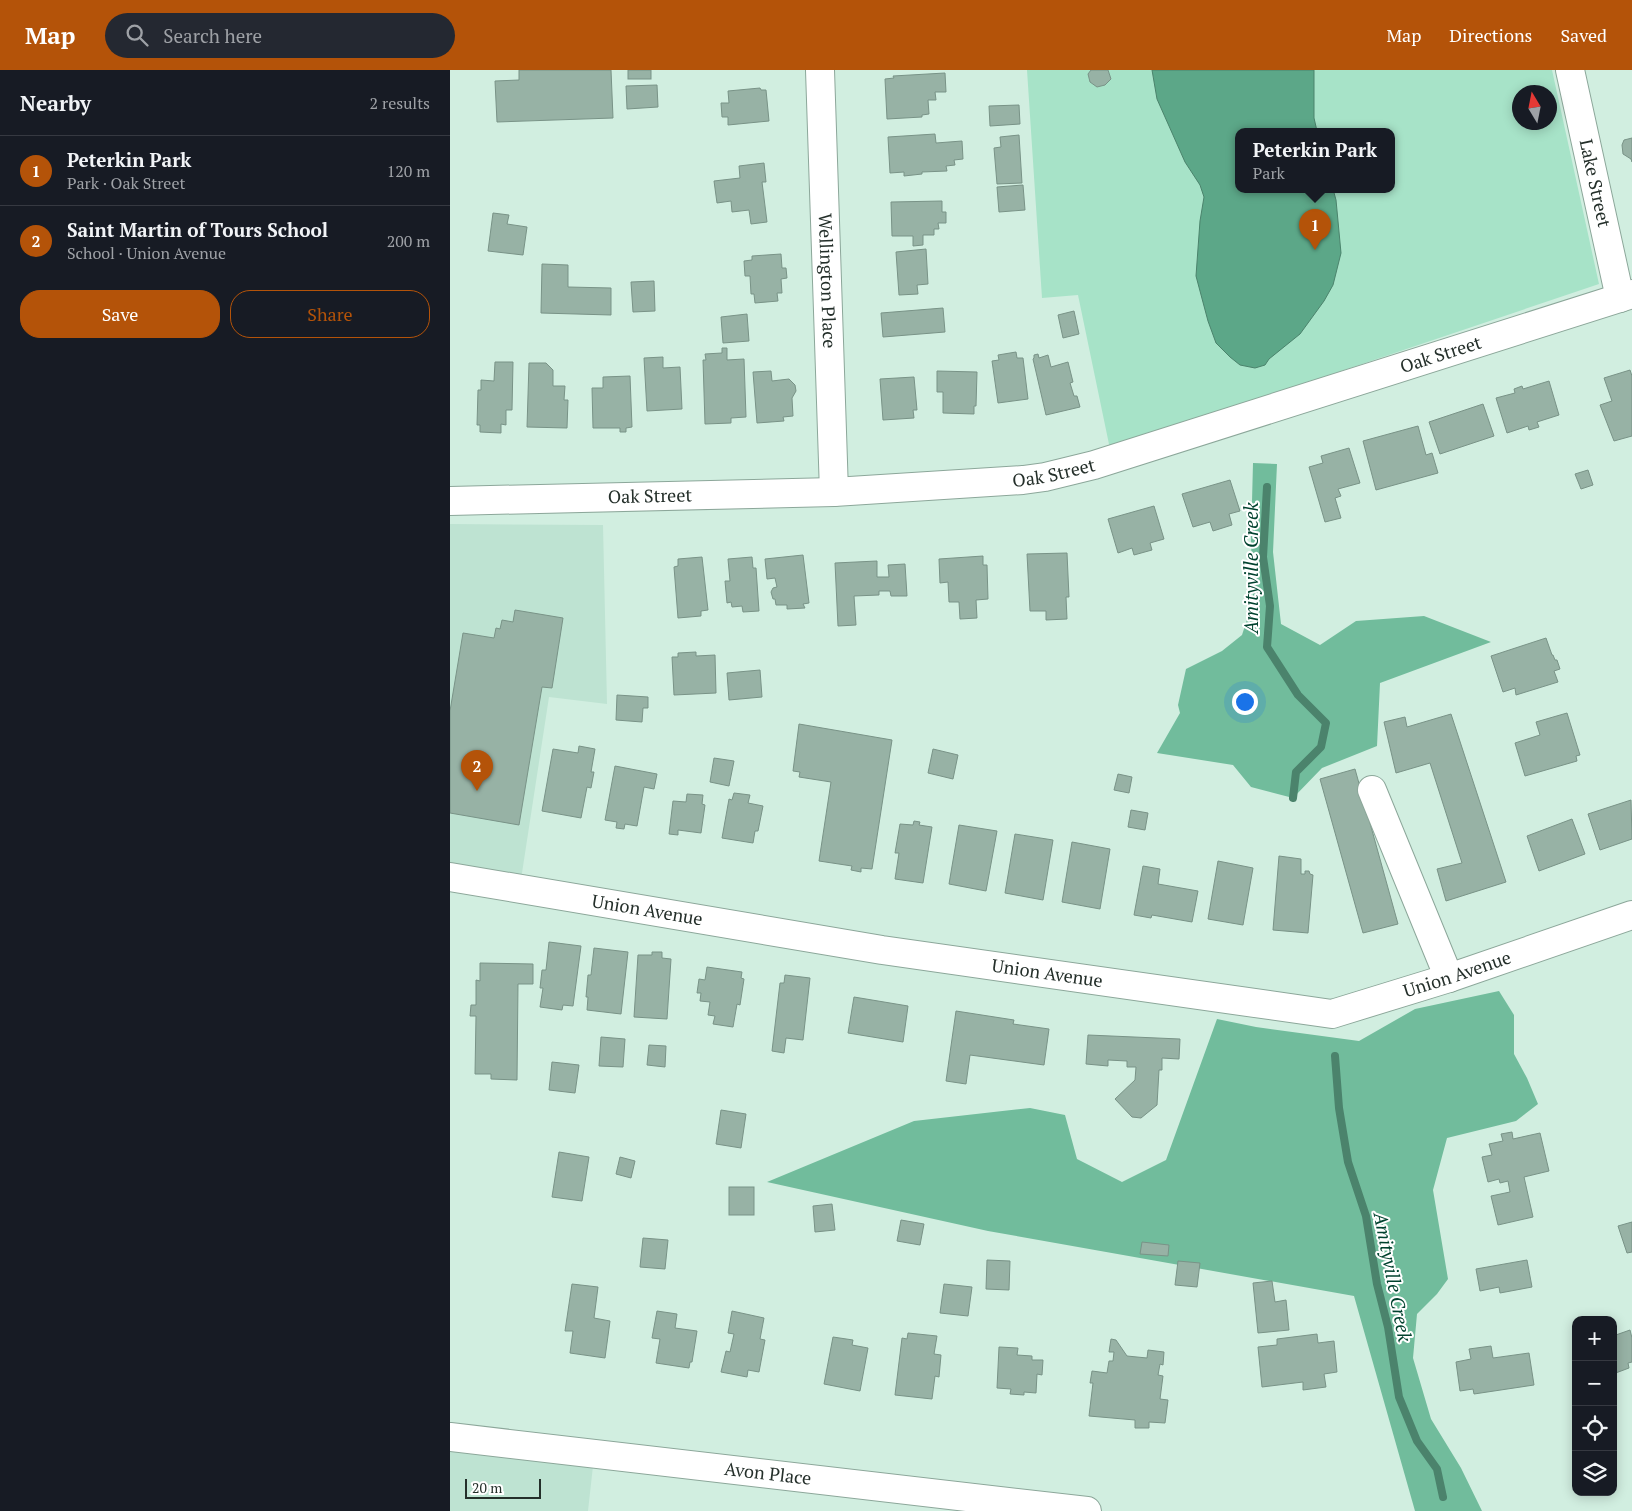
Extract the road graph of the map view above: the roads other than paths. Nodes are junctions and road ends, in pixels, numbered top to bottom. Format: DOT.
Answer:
graph roads {
  1 [pos="820,70"];
  2 [pos="1570,70"];
  3 [pos="1626,296"];
  4 [pos="834,492"];
  5 [pos="450,501"];
  6 [pos="1372,790"];
  7 [pos="450,876"];
  8 [pos="1632,915"];
  9 [pos="1449,978"];
  10 [pos="450,1437"];
  11 [pos="1087,1511"];
  1 -- 4 [label="street, Wellington Place"];
  2 -- 3 [label="street, Lake Street"];
  3 -- 4 [label="street, Oak Street"];
  4 -- 5 [label="street, Oak Street"];
  6 -- 9 [label="street"];
  7 -- 9 [label="street, Union Avenue"];
  8 -- 9 [label="street, Union Avenue"];
  10 -- 11 [label="street, Avon Place"];
}
